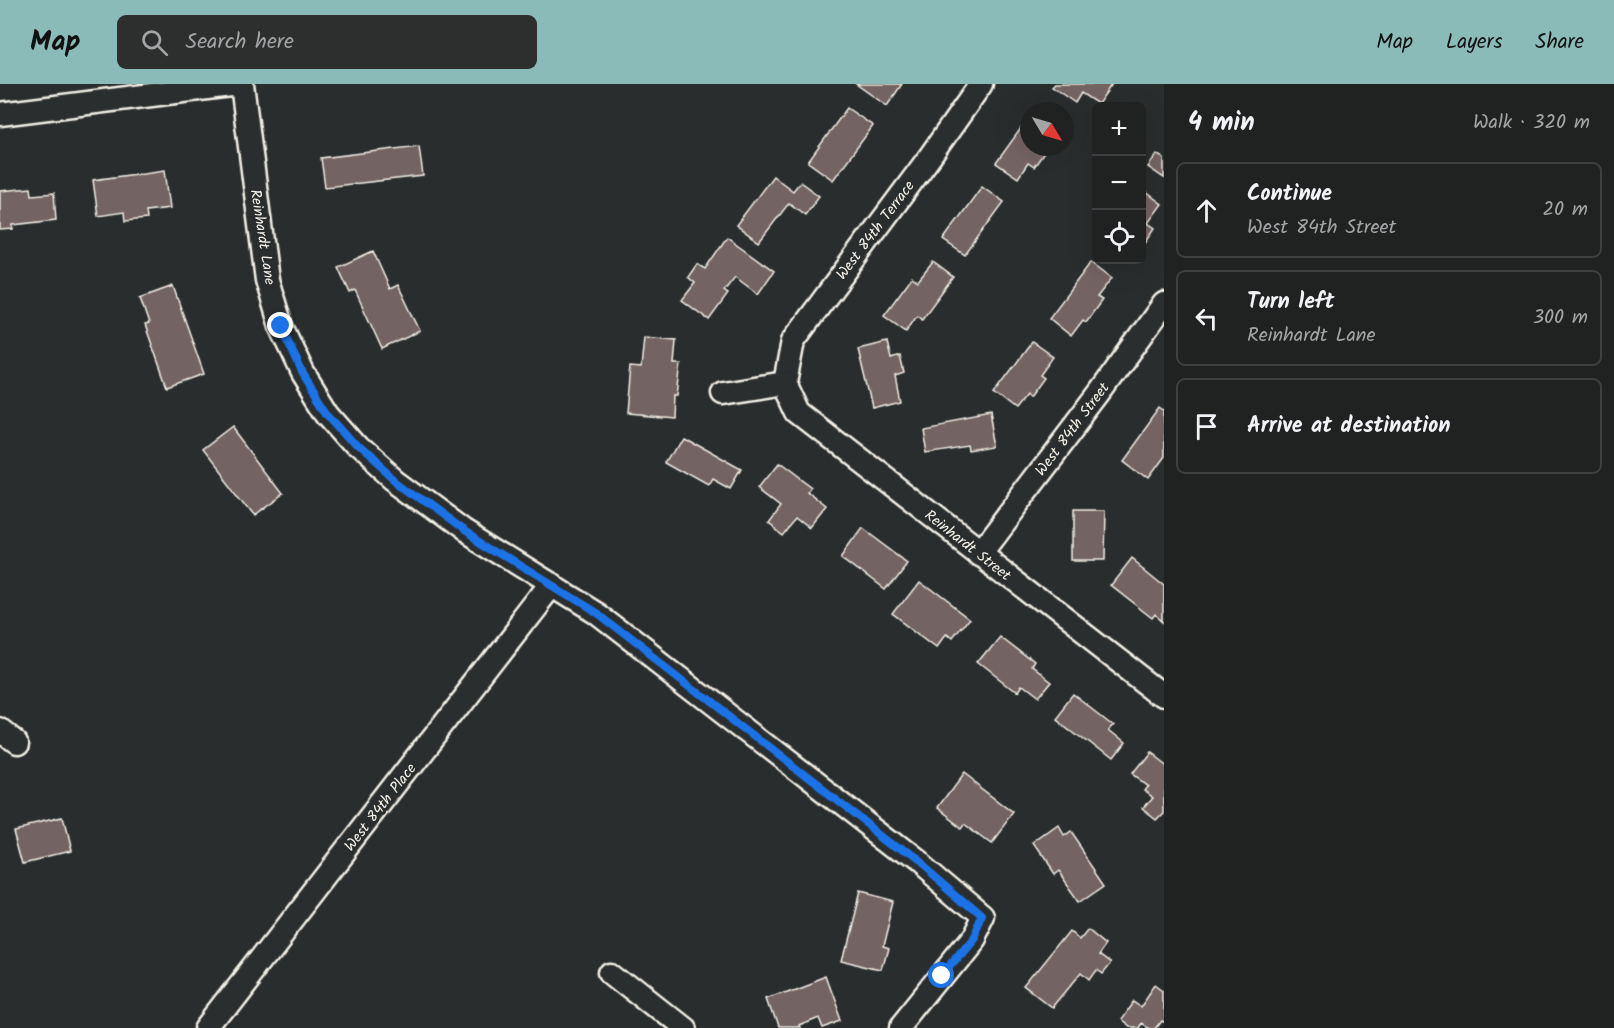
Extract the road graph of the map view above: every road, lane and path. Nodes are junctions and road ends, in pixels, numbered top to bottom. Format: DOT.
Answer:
graph roads {
  1 [pos="240,84"];
  2 [pos="981,84"];
  3 [pos="0,114"];
  4 [pos="1164,304"];
  5 [pos="785,383"];
  6 [pos="723,393"];
  7 [pos="978,553"];
  8 [pos="552,585"];
  9 [pos="1164,696"];
  10 [pos="612,972"];
  11 [pos="208,1028"];
  12 [pos="683,1028"];
  13 [pos="901,1028"];
  1 -- 3 [label="street"];
  1 -- 8 [label="street, Reinhardt Lane"];
  2 -- 5 [label="street, West 84th Terrace"];
  4 -- 7 [label="street, West 84th Street"];
  5 -- 6 [label="street"];
  5 -- 7 [label="street, Reinhardt Street"];
  7 -- 9 [label="street, Reinhardt Street"];
  8 -- 11 [label="street, West 84th Place"];
  8 -- 13 [label="street, Reinhardt Lane"];
  10 -- 12 [label="street"];
}
